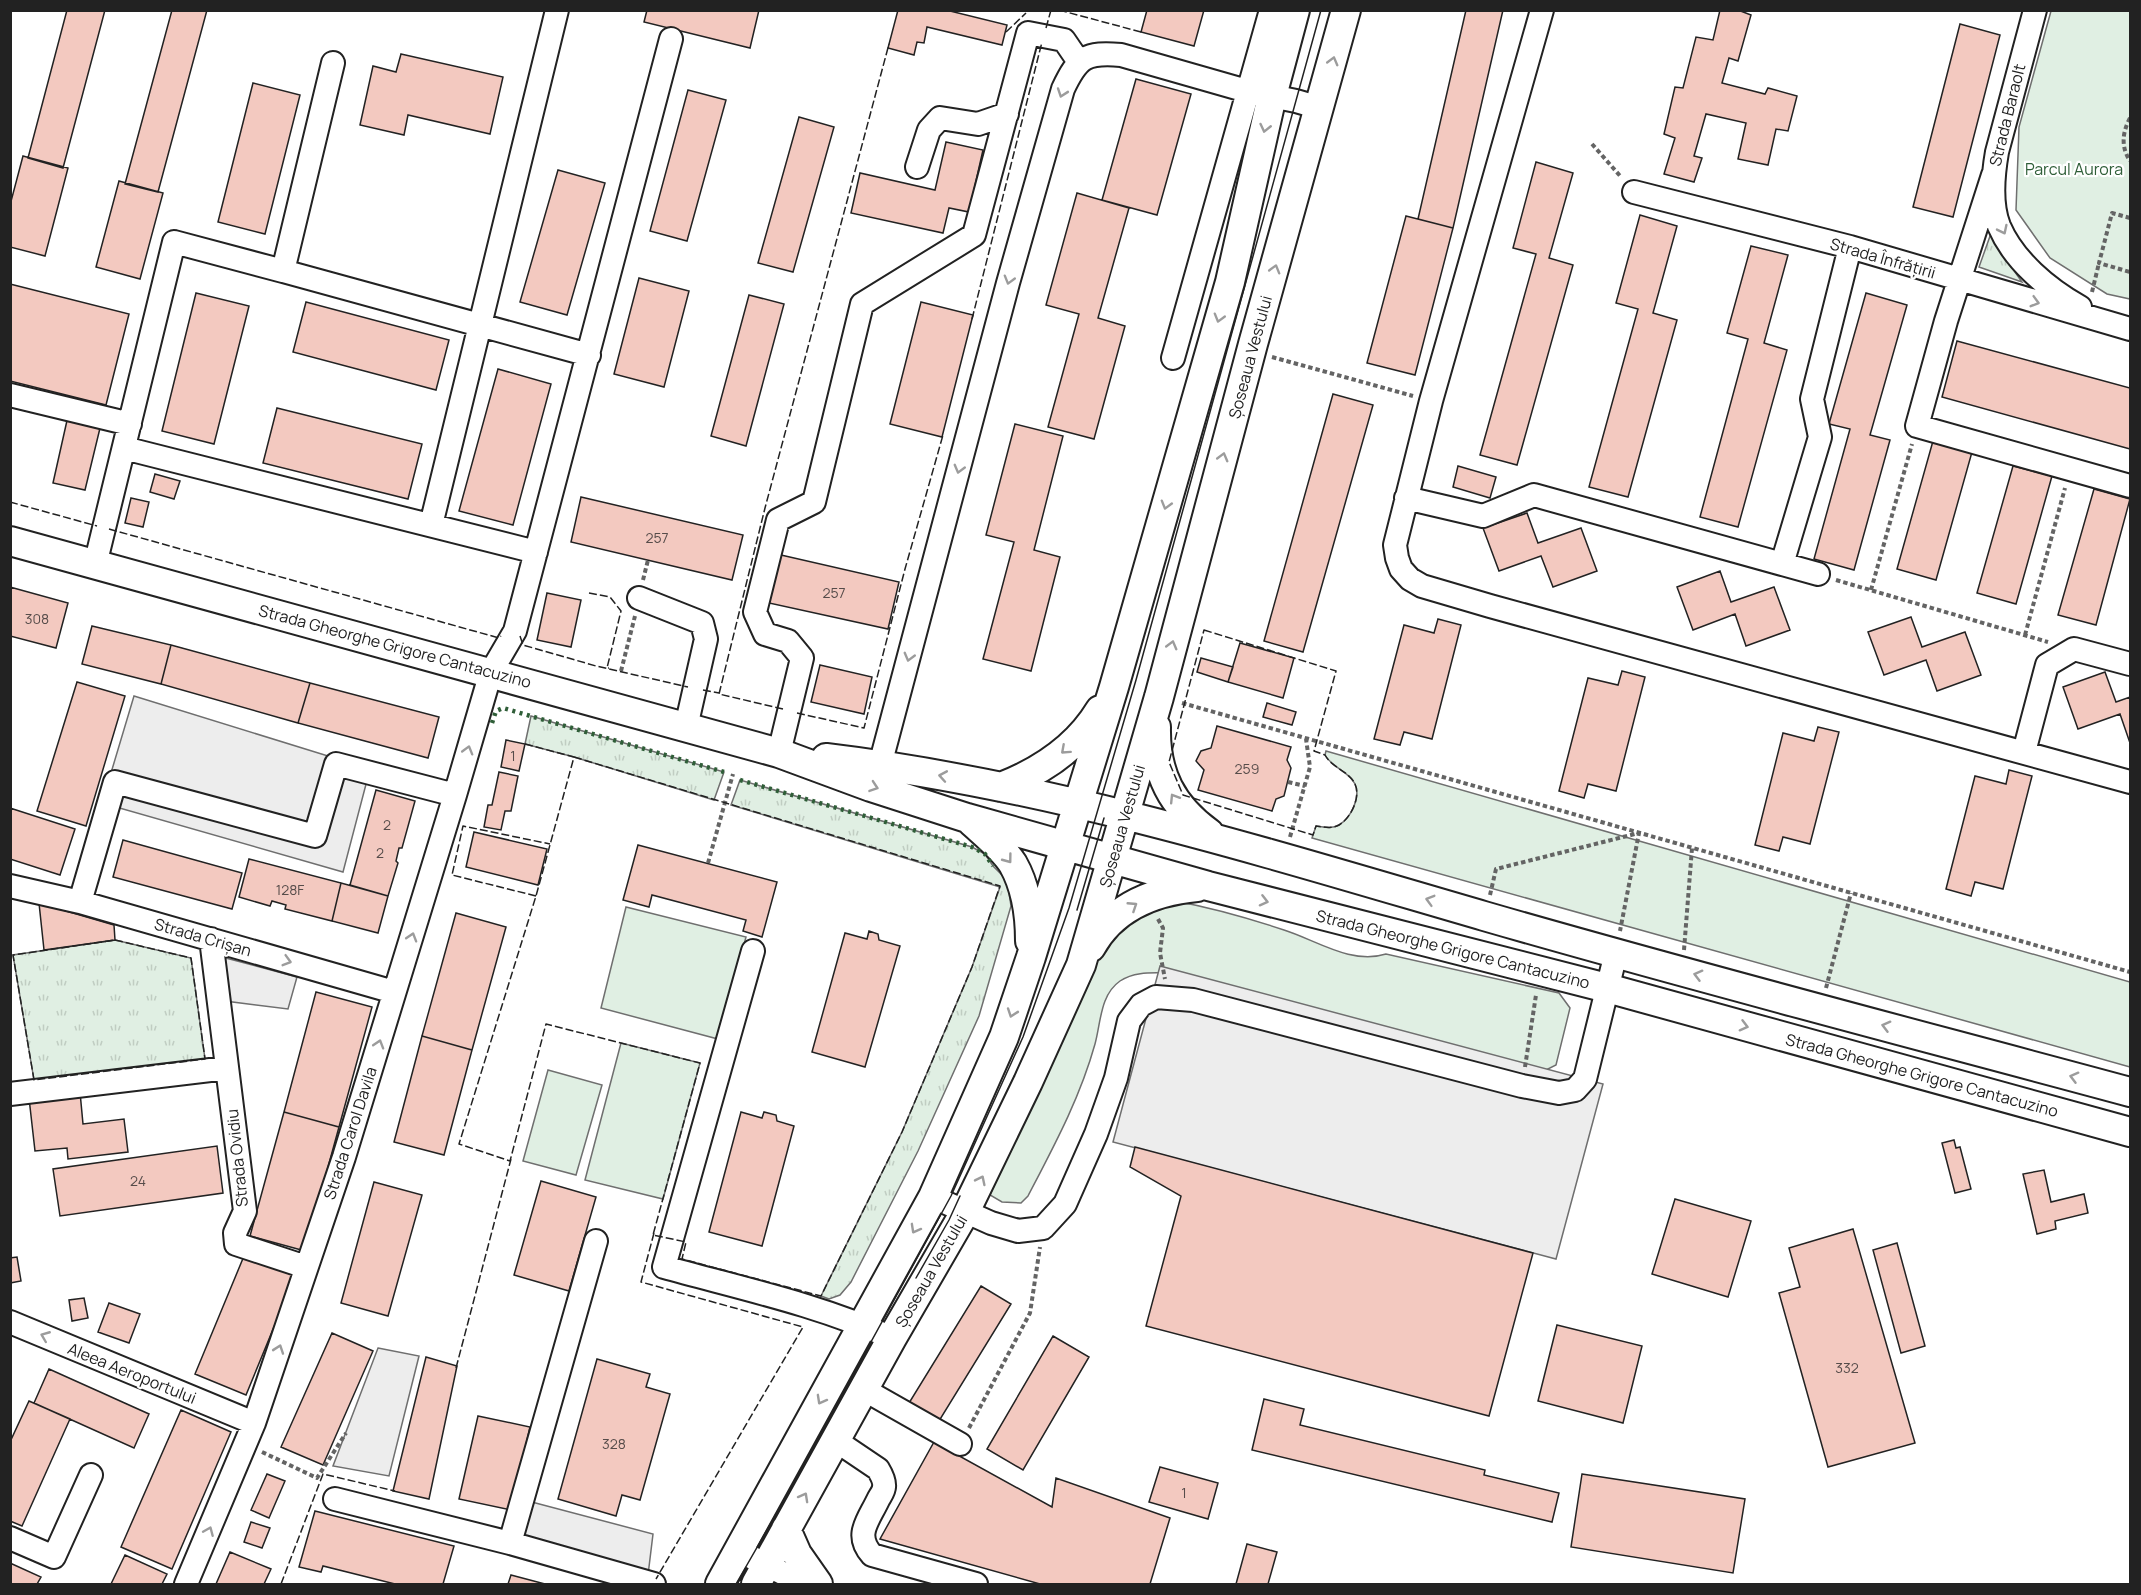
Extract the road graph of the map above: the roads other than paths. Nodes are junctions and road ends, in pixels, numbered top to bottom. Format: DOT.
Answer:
graph roads {
  1 [pos="557,10"];
  2 [pos="1271,10"];
  3 [pos="1295,10"];
  4 [pos="1346,10"];
  5 [pos="1542,10"];
  6 [pos="2035,10"];
  7 [pos="671,39"];
  8 [pos="1079,62"];
  9 [pos="333,63"];
  10 [pos="1259,94"];
  11 [pos="1320,108"];
  12 [pos="1006,114"];
  13 [pos="917,167"];
  14 [pos="1993,175"];
  15 [pos="1634,192"];
  16 [pos="1850,248"];
  17 [pos="283,271"];
  18 [pos="1959,280"];
  19 [pos="2098,321"];
  20 [pos="480,323"];
  21 [pos="2130,329"];
  22 [pos="589,355"];
  23 [pos="1173,358"];
  24 [pos="10,395"];
  25 [pos="130,424"];
  26 [pos="124,448"];
  27 [pos="2130,486"];
  28 [pos="1406,498"];
  29 [pos="431,525"];
  30 [pos="10,541"];
  31 [pos="536,552"];
  32 [pos="95,564"];
  33 [pos="1782,564"];
  34 [pos="1818,574"];
  35 [pos="639,598"];
  36 [pos="2130,664"];
  37 [pos="491,672"];
  38 [pos="1114,687"];
  39 [pos="1158,699"];
  40 [pos="686,727"];
  41 [pos="2024,752"];
  42 [pos="779,753"];
  43 [pos="880,765"];
  44 [pos="2130,782"];
  45 [pos="1001,787"];
  46 [pos="455,795"];
  47 [pos="1078,802"];
  48 [pos="1125,815"];
  49 [pos="967,818"];
  50 [pos="1216,838"];
  51 [pos="1065,845"];
  52 [pos="1112,859"];
  53 [pos="10,886"];
  54 [pos="1208,886"];
  55 [pos="80,902"];
  56 [pos="211,939"];
  57 [pos="753,951"];
  58 [pos="1616,953"];
  59 [pos="1031,957"];
  60 [pos="1082,965"];
  61 [pos="1607,988"];
  62 [pos="394,992"];
  63 [pos="227,1068"];
  64 [pos="2130,1092"];
  65 [pos="10,1094"];
  66 [pos="2130,1132"];
  67 [pos="933,1197"];
  68 [pos="965,1212"];
  69 [pos="596,1241"];
  70 [pos="306,1267"];
  71 [pos="10,1322"];
  72 [pos="862,1324"];
  73 [pos="892,1338"];
  74 [pos="863,1389"];
  75 [pos="254,1423"];
  76 [pos="835,1440"];
  77 [pos="960,1444"];
  78 [pos="90,1475"];
  79 [pos="334,1498"];
  80 [pos="786,1529"];
  81 [pos="10,1538"];
  82 [pos="510,1543"];
  83 [pos="739,1551"];
  84 [pos="761,1575"];
  85 [pos="186,1584"];
  86 [pos="654,1584"];
  87 [pos="720,1584"];
  88 [pos="804,1584"];
  89 [pos="818,1584"];
  90 [pos="976,1584"];
  1 -- 20 [label="street"];
  2 -- 10 [label="street"];
  3 -- 10 [label="main road, Șoseaua Vestului"];
  11 -- 4 [label="main road, Șoseaua Vestului, one-way"];
  5 -- 28 [label="street"];
  6 -- 14 [label="street, Strada Baraolt"];
  7 -- 22 [label="street, Strada Carol Davila"];
  8 -- 10 [label="street"];
  8 -- 12 [label="street"];
  8 -- 43 [label="street, one-way"];
  9 -- 17 [label="street"];
  10 -- 11 [label="street"];
  10 -- 23 [label="street"];
  10 -- 38 [label="main road, Șoseaua Vestului, one-way"];
  39 -- 11 [label="main road, Șoseaua Vestului, one-way"];
  12 -- 13 [label="street"];
  12 -- 42 [label="street"];
  14 -- 18 [label="street"];
  14 -- 19 [label="street, Strada Baraolt, one-way"];
  15 -- 16 [label="street, Strada Înfrățirii"];
  16 -- 18 [label="street, Strada Înfrățirii"];
  16 -- 33 [label="street"];
  17 -- 20 [label="street"];
  17 -- 25 [label="street"];
  18 -- 19 [label="street, Strada Înfrățirii, one-way"];
  18 -- 27 [label="street"];
  19 -- 21 [label="street, Strada Înfrățirii"];
  20 -- 22 [label="street"];
  20 -- 29 [label="street"];
  22 -- 31 [label="street, Strada Carol Davila"];
  24 -- 25 [label="street"];
  25 -- 26 [label="street"];
  26 -- 29 [label="street"];
  26 -- 32 [label="street"];
  28 -- 33 [label="street"];
  28 -- 41 [label="street"];
  29 -- 31 [label="street"];
  30 -- 32 [label="main road, Strada Gheorghe Grigore Cantacuzino"];
  31 -- 37 [label="street, Strada Carol Davila"];
  32 -- 37 [label="main road, Strada Gheorghe Grigore Cantacuzino"];
  33 -- 34 [label="street"];
  35 -- 40 [label="street"];
  36 -- 41 [label="street"];
  37 -- 40 [label="main road, Strada Gheorghe Grigore Cantacuzino"];
  46 -- 37 [label="street, Strada Carol Davila, one-way"];
  38 -- 45 [label="main road, one-way"];
  38 -- 47 [label="main road, Șoseaua Vestului"];
  39 -- 48 [label="main road, Șoseaua Vestului"];
  50 -- 39 [label="main road, one-way"];
  40 -- 42 [label="main road, Strada Gheorghe Grigore Cantacuzino"];
  41 -- 44 [label="street"];
  42 -- 43 [label="main road, Strada Gheorghe Grigore Cantacuzino"];
  42 -- 49 [label="main road, Strada Gheorghe Grigore Cantacuzino, one-way"];
  45 -- 43 [label="main road, Strada Gheorghe Grigore Cantacuzino, one-way"];
  45 -- 47 [label="main road, Strada Gheorghe Grigore Cantacuzino"];
  46 -- 55 [label="street"];
  62 -- 46 [label="street, Strada Carol Davila, one-way"];
  47 -- 48 [label="main road, Strada Gheorghe Grigore Cantacuzino"];
  47 -- 51 [label="main road, Șoseaua Vestului"];
  48 -- 50 [label="main road, Strada Gheorghe Grigore Cantacuzino"];
  48 -- 52 [label="main road, Șoseaua Vestului"];
  49 -- 51 [label="main road, Strada Gheorghe Grigore Cantacuzino"];
  49 -- 59 [label="main road, one-way"];
  58 -- 50 [label="main road, Strada Gheorghe Grigore Cantacuzino, one-way"];
  51 -- 52 [label="main road, Strada Gheorghe Grigore Cantacuzino"];
  51 -- 59 [label="main road, Șoseaua Vestului"];
  52 -- 54 [label="main road, Strada Gheorghe Grigore Cantacuzino"];
  52 -- 60 [label="main road, Șoseaua Vestului"];
  53 -- 55 [label="street, Strada Crișan"];
  60 -- 54 [label="main road, one-way"];
  54 -- 61 [label="main road, Strada Gheorghe Grigore Cantacuzino, one-way"];
  55 -- 56 [label="street, Strada Crișan"];
  56 -- 62 [label="street, Strada Crișan, one-way"];
  56 -- 63 [label="street, Strada Ovidiu"];
  57 -- 72 [label="street"];
  58 -- 61 [label="street"];
  64 -- 58 [label="main road, Strada Gheorghe Grigore Cantacuzino, one-way"];
  59 -- 67 [label="main road, Șoseaua Vestului, one-way"];
  68 -- 60 [label="main road, Șoseaua Vestului, one-way"];
  61 -- 66 [label="main road, Strada Gheorghe Grigore Cantacuzino, one-way"];
  61 -- 68 [label="street"];
  70 -- 62 [label="street, Strada Carol Davila, one-way"];
  63 -- 65 [label="street"];
  63 -- 70 [label="street, Strada Ovidiu"];
  67 -- 68 [label="street"];
  67 -- 72 [label="main road, Șoseaua Vestului, one-way"];
  68 -- 73 [label="main road, Șoseaua Vestului"];
  69 -- 82 [label="street"];
  75 -- 70 [label="street, Strada Carol Davila, one-way"];
  75 -- 71 [label="street, Aleea Aeroportului, one-way"];
  72 -- 73 [label="street"];
  72 -- 83 [label="main road, Șoseaua Vestului, one-way"];
  73 -- 74 [label="main road, Șoseaua Vestului"];
  74 -- 76 [label="main road, Șoseaua Vestului"];
  74 -- 77 [label="street"];
  85 -- 75 [label="street, Strada Carol Davila, one-way"];
  80 -- 76 [label="main road, Șoseaua Vestului, one-way"];
  76 -- 90 [label="street"];
  78 -- 81 [label="street"];
  79 -- 82 [label="street"];
  80 -- 84 [label="main road, Șoseaua Vestului"];
  80 -- 89 [label="main road"];
  82 -- 86 [label="street"];
  83 -- 84 [label="street"];
  83 -- 87 [label="main road, Șoseaua Vestului"];
  84 -- 88 [label="street"];
}
